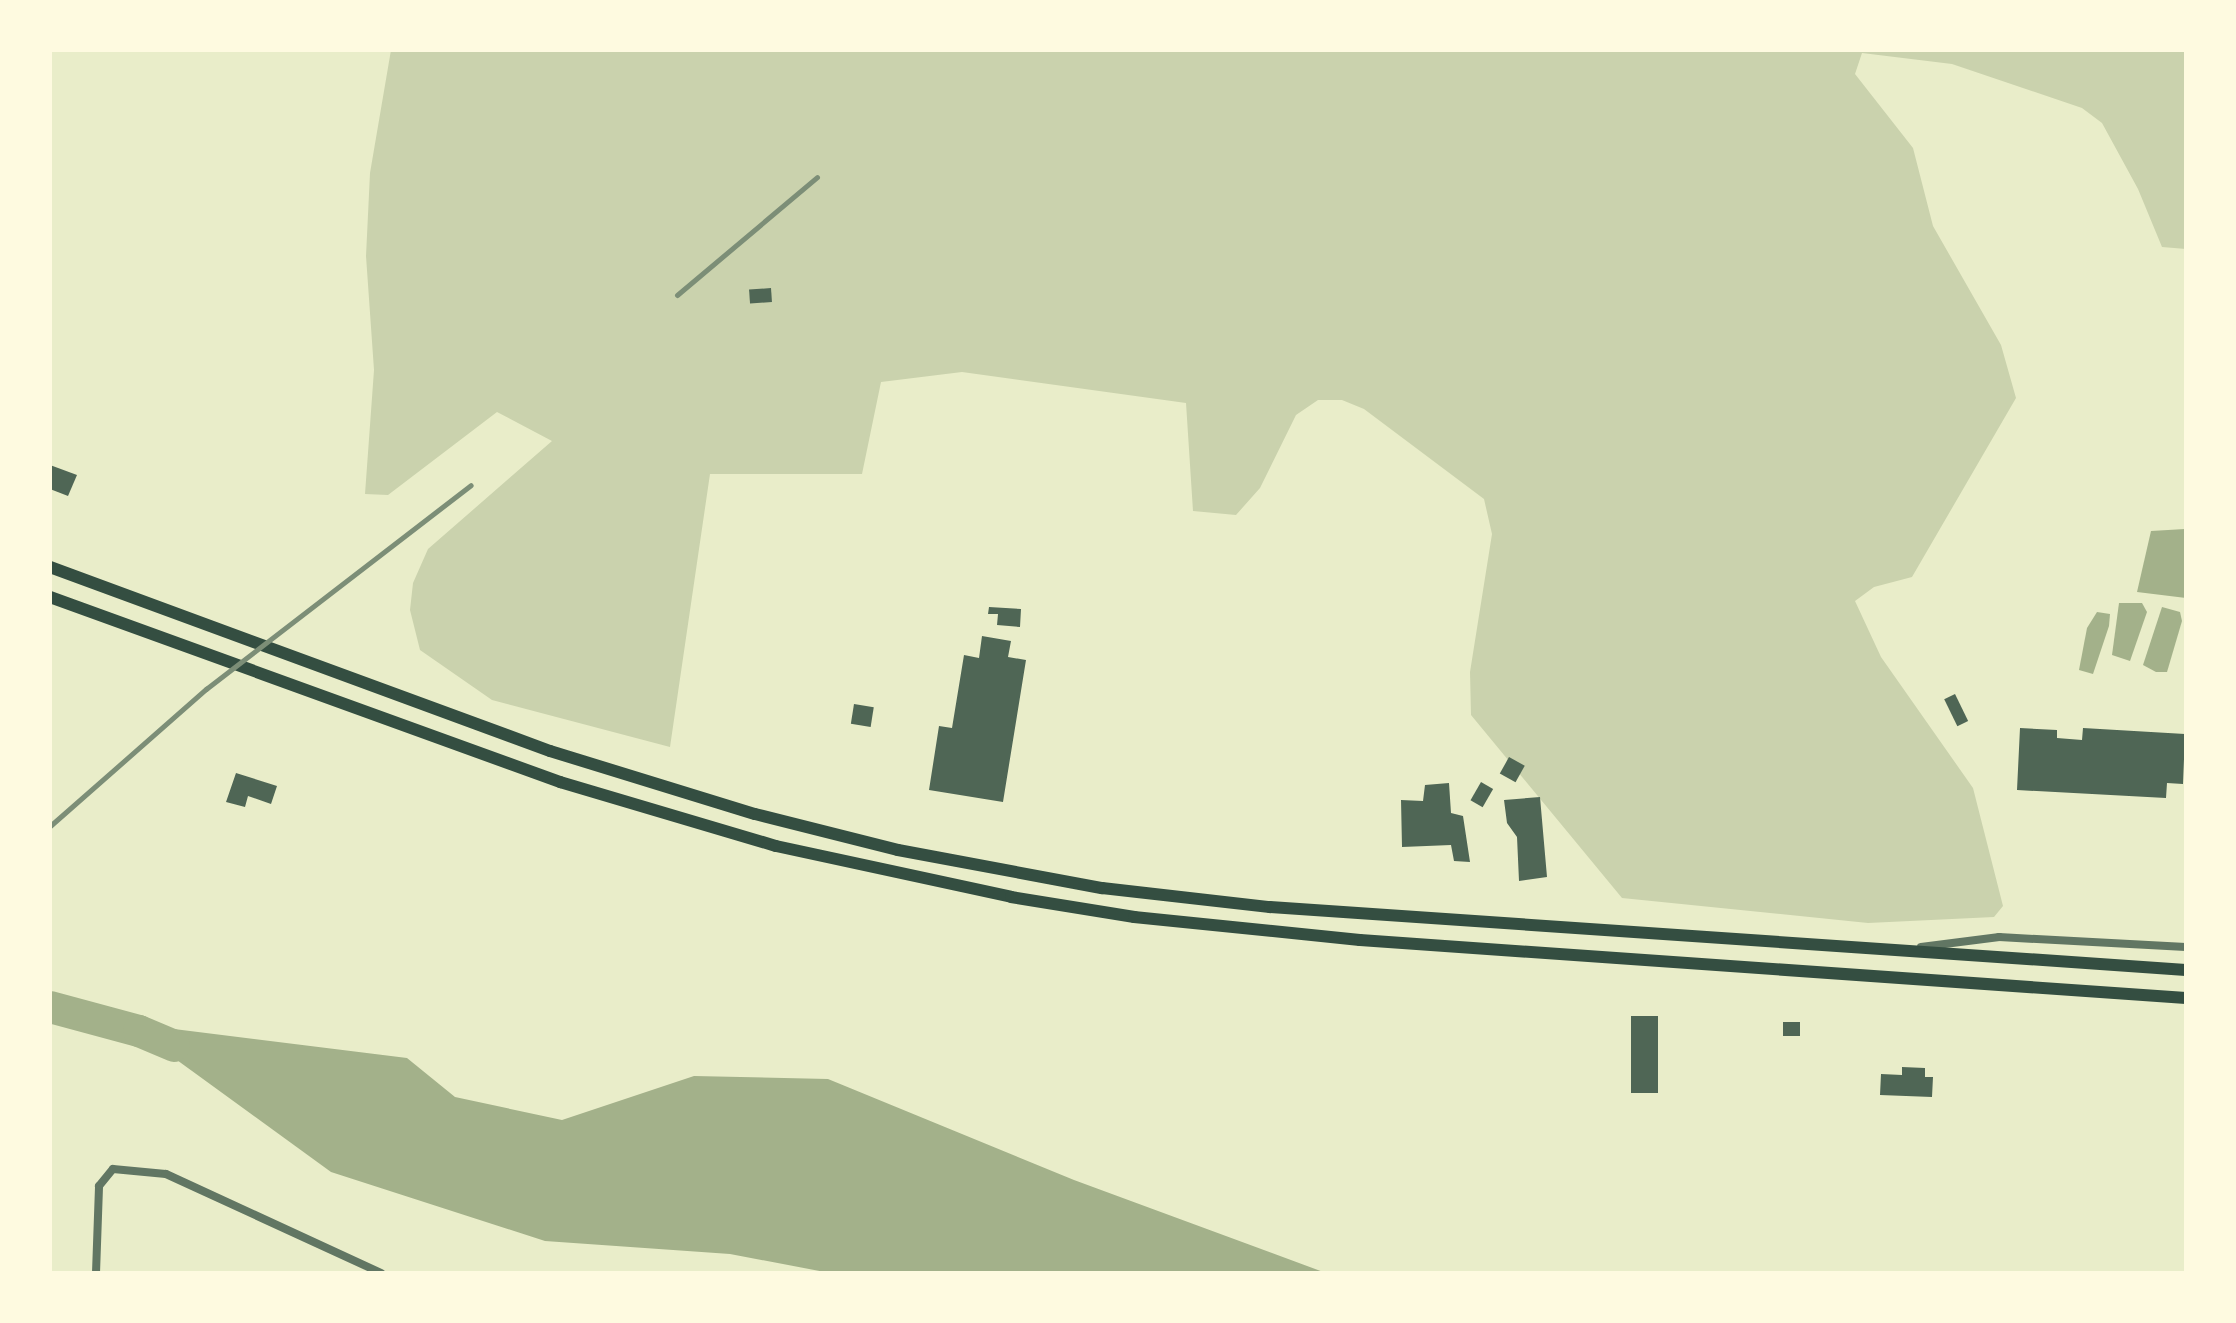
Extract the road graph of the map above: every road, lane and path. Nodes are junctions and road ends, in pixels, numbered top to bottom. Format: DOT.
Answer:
graph roads {
  1 [pos="50,567"];
  2 [pos="50,596"];
  3 [pos="2186,947"];
  4 [pos="1885,952"];
  5 [pos="2186,970"];
  6 [pos="2186,998"];
  7 [pos="96,1273"];
  8 [pos="381,1273"];
  1 -- 4 [label="highway"];
  2 -- 6 [label="highway"];
  3 -- 4 [label="street"];
  4 -- 5 [label="highway"];
  7 -- 8 [label="street"];
}
